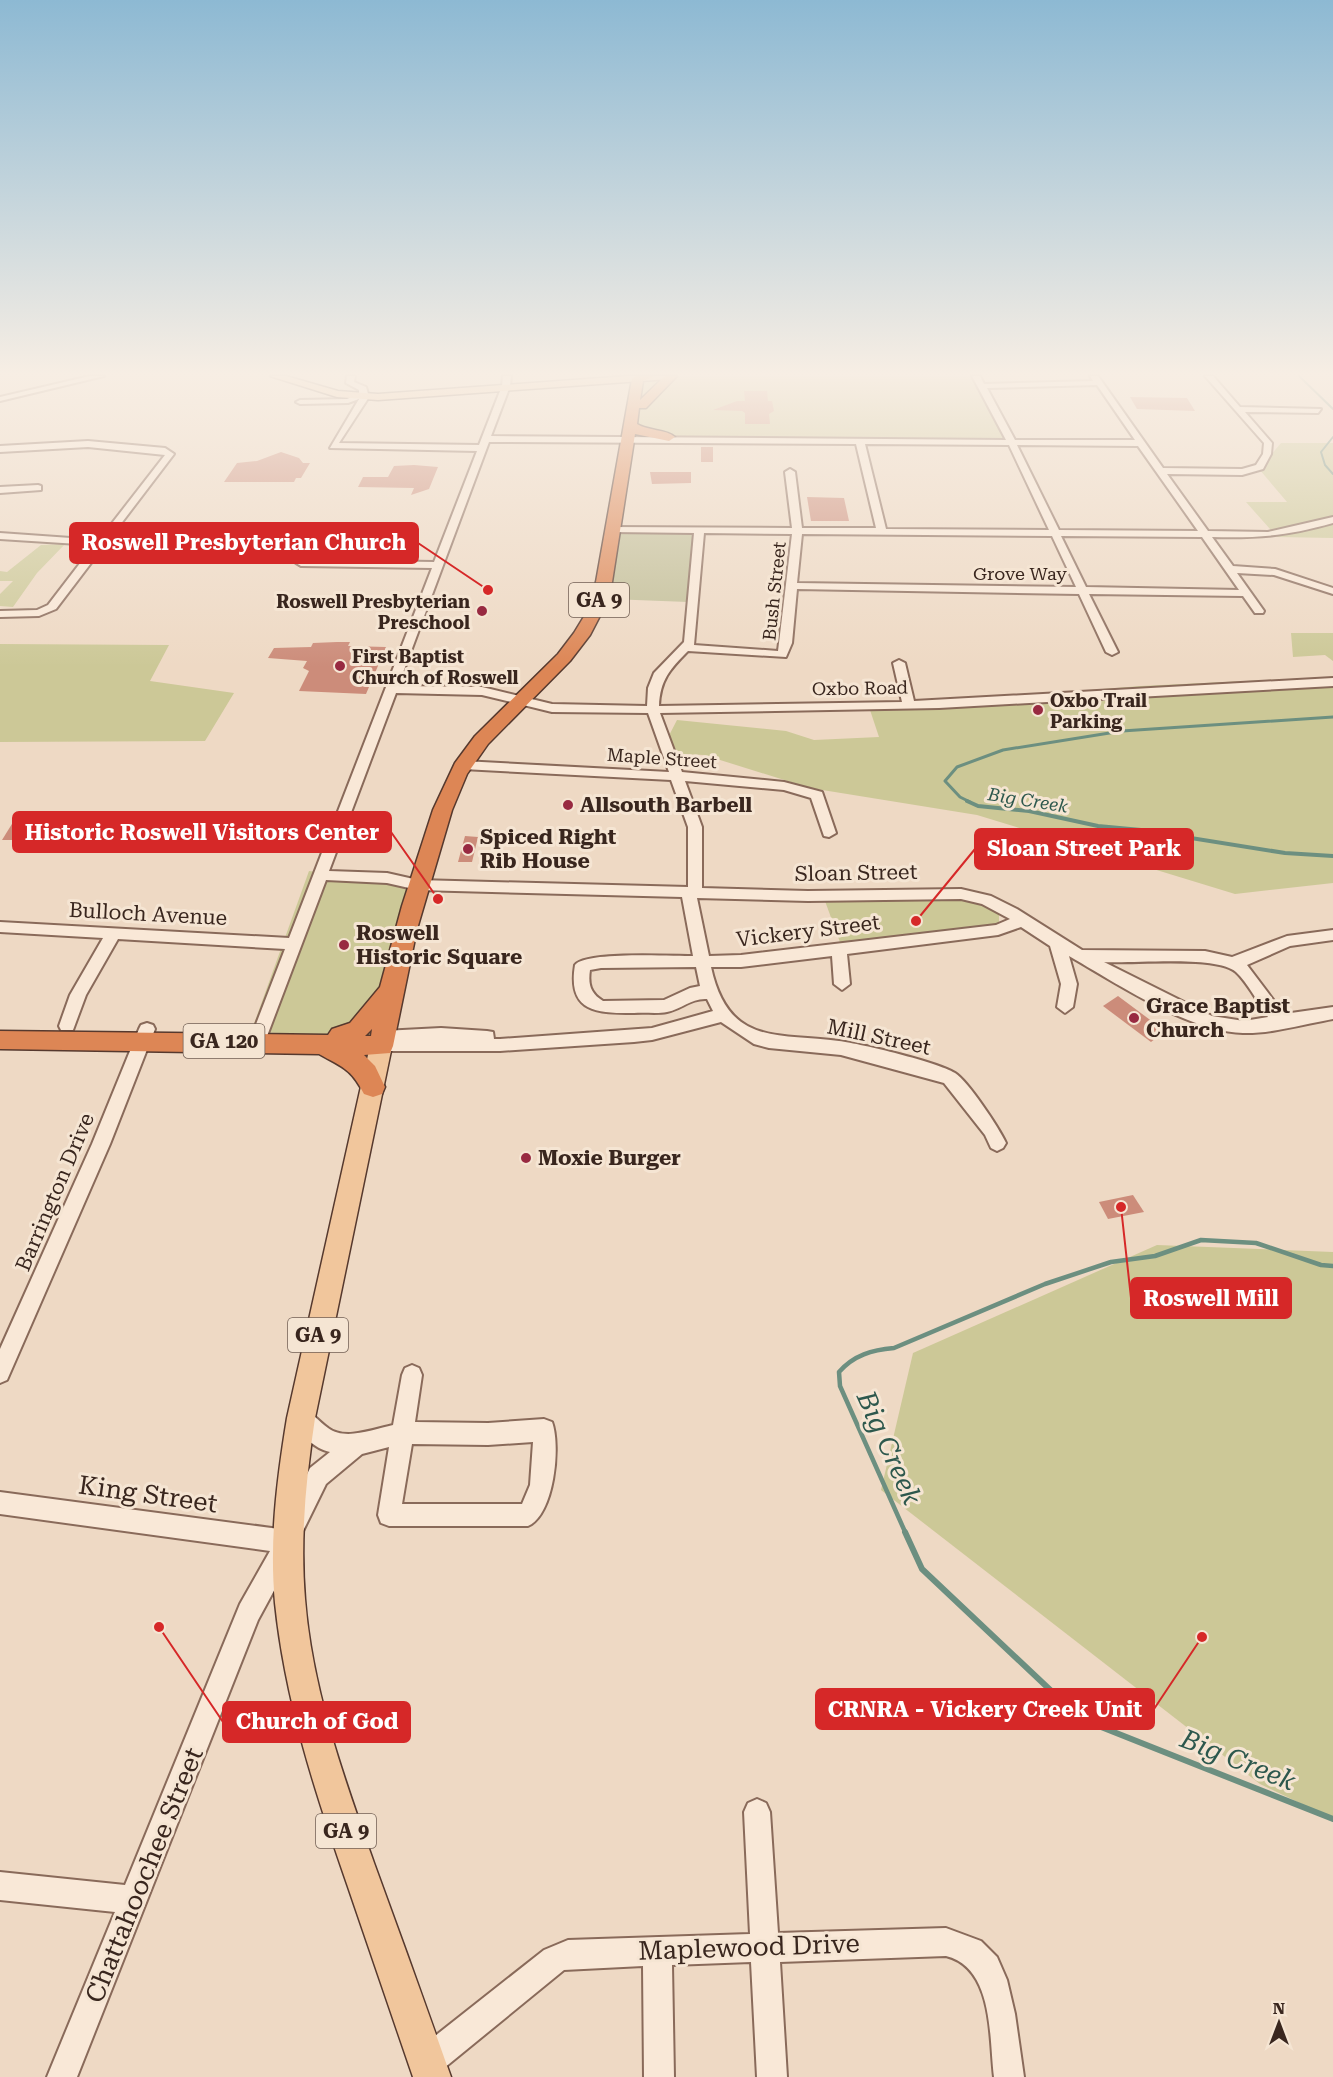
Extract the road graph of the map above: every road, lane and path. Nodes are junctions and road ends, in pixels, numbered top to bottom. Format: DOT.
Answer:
graph roads {
  1 [pos="790,472"];
  2 [pos="157,473"];
  3 [pos="472,473"];
  4 [pos="621,473"];
  5 [pos="868,473"];
  6 [pos="1026,473"];
  7 [pos="1162,473"];
  8 [pos="38,488"];
  9 [pos="0,490"];
  10 [pos="1333,520"];
  11 [pos="612,529"];
  12 [pos="699,529"];
  13 [pos="797,530"];
  14 [pos="882,531"];
  15 [pos="1056,533"];
  16 [pos="1205,535"];
  17 [pos="0,536"];
  18 [pos="102,543"];
  19 [pos="301,563"];
  20 [pos="437,565"];
  21 [pos="1229,569"];
  22 [pos="793,586"];
  23 [pos="1083,590"];
  24 [pos="1333,591"];
  25 [pos="1246,593"];
  26 [pos="1259,611"];
  27 [pos="0,614"];
  28 [pos="687,648"];
  29 [pos="1112,652"];
  30 [pos="899,663"];
  31 [pos="1333,682"];
  32 [pos="390,689"];
  33 [pos="520,700"];
  34 [pos="909,705"];
  35 [pos="653,710"];
  36 [pos="463,765"];
  37 [pos="677,776"];
  38 [pos="829,833"];
  39 [pos="321,875"];
  40 [pos="418,885"];
  41 [pos="692,892"];
  42 [pos="1023,920"];
  43 [pos="0,927"];
  44 [pos="114,933"];
  45 [pos="1333,935"];
  46 [pos="1057,943"];
  47 [pos="294,944"];
  48 [pos="839,948"];
  49 [pos="1081,955"];
  50 [pos="702,961"];
  51 [pos="1231,963"];
  52 [pos="842,984"];
  53 [pos="392,989"];
  54 [pos="711,993"];
  55 [pos="1065,1006"];
  56 [pos="1333,1013"];
  57 [pos="723,1016"];
  58 [pos="1281,1022"];
  59 [pos="0,1025"];
  60 [pos="67,1026"];
  61 [pos="261,1032"];
  62 [pos="145,1035"];
  63 [pos="340,1036"];
  64 [pos="0,1040"];
  65 [pos="382,1041"];
  66 [pos="306,1043"];
  67 [pos="373,1087"];
  68 [pos="997,1143"];
  69 [pos="0,1373"];
  70 [pos="412,1375"];
  71 [pos="301,1418"];
  72 [pos="403,1433"];
  73 [pos="356,1445"];
  74 [pos="0,1503"];
  75 [pos="288,1540"];
  76 [pos="756,1812"];
  77 [pos="0,1886"];
  78 [pos="134,1900"];
  79 [pos="765,1947"];
  80 [pos="657,1950"];
  81 [pos="429,2069"];
  82 [pos="62,2077"];
  83 [pos="659,2077"];
  84 [pos="772,2077"];
  85 [pos="1009,2077"];
  1 -- 13 [label="street, Bush Street"];
  2 -- 18 [label="street"];
  3 -- 20 [label="street"];
  4 -- 11 [label="highway, GA 9"];
  5 -- 14 [label="street"];
  6 -- 15 [label="street"];
  7 -- 16 [label="street"];
  8 -- 9 [label="street"];
  10 -- 16 [label="street"];
  11 -- 12 [label="street"];
  11 -- 33 [label="highway, GA 9"];
  12 -- 13 [label="street"];
  12 -- 28 [label="street"];
  13 -- 14 [label="street"];
  13 -- 22 [label="street, Bush Street"];
  14 -- 15 [label="street"];
  15 -- 16 [label="street"];
  15 -- 23 [label="street"];
  16 -- 21 [label="street"];
  17 -- 18 [label="street"];
  18 -- 27 [label="street"];
  19 -- 20 [label="street"];
  20 -- 32 [label="street"];
  21 -- 24 [label="street"];
  21 -- 25 [label="street"];
  22 -- 23 [label="street, Grove Way"];
  22 -- 28 [label="street, Bush Street"];
  23 -- 25 [label="street, Grove Way"];
  23 -- 29 [label="street"];
  25 -- 26 [label="street"];
  28 -- 35 [label="street"];
  30 -- 34 [label="street"];
  31 -- 34 [label="street, Oxbo Road"];
  32 -- 33 [label="street, Oxbo Road"];
  32 -- 39 [label="street"];
  33 -- 35 [label="street, Oxbo Road"];
  33 -- 36 [label="highway, GA 9"];
  34 -- 35 [label="street, Oxbo Road"];
  35 -- 37 [label="street, Mill Street"];
  36 -- 37 [label="street, Maple Street"];
  36 -- 40 [label="highway, GA 9"];
  37 -- 38 [label="street, Maple Street"];
  37 -- 41 [label="street, Mill Street"];
  39 -- 40 [label="street, Sloan Street"];
  39 -- 47 [label="street"];
  40 -- 41 [label="street, Sloan Street"];
  40 -- 53 [label="highway, GA 9"];
  41 -- 42 [label="street, Sloan Street"];
  41 -- 50 [label="street, Mill Street"];
  42 -- 46 [label="street, Sloan Street"];
  42 -- 48 [label="street, Vickery Street"];
  43 -- 44 [label="street, Bulloch Avenue"];
  44 -- 47 [label="street, Bulloch Avenue"];
  44 -- 60 [label="street"];
  45 -- 51 [label="street"];
  46 -- 49 [label="street, Sloan Street"];
  46 -- 55 [label="street"];
  47 -- 61 [label="street"];
  48 -- 50 [label="street, Vickery Street"];
  48 -- 52 [label="street"];
  49 -- 51 [label="street"];
  49 -- 58 [label="street, Sloan Street"];
  50 -- 54 [label="street, Mill Street"];
  50 -- 54 [label="street, Vickery Street"];
  51 -- 58 [label="street"];
  53 -- 63 [label="highway"];
  53 -- 65 [label="highway, GA 9"];
  54 -- 57 [label="street, Mill Street"];
  56 -- 58 [label="street, Sloan Street"];
  57 -- 65 [label="street"];
  57 -- 68 [label="street, Mill Street"];
  59 -- 60 [label="highway, GA 120"];
  60 -- 62 [label="highway, GA 120"];
  61 -- 62 [label="highway, GA 120"];
  61 -- 63 [label="highway, GA 120"];
  62 -- 64 [label="highway, GA 120"];
  62 -- 66 [label="highway, GA 120"];
  62 -- 69 [label="street, Barrington Drive"];
  63 -- 65 [label="highway"];
  65 -- 66 [label="highway, GA 120"];
  65 -- 67 [label="main road, GA 9"];
  66 -- 67 [label="highway"];
  67 -- 71 [label="main road, GA 9"];
  70 -- 72 [label="street"];
  71 -- 73 [label="street"];
  71 -- 75 [label="main road, GA 9"];
  72 -- 72 [label="street"];
  72 -- 73 [label="street"];
  73 -- 75 [label="street, Chattahoochee Street"];
  74 -- 75 [label="street, King Street"];
  75 -- 78 [label="street, Chattahoochee Street"];
  75 -- 81 [label="main road, GA 9"];
  76 -- 79 [label="street"];
  77 -- 78 [label="street"];
  78 -- 82 [label="street, Chattahoochee Street"];
  79 -- 80 [label="street, Maplewood Drive"];
  79 -- 84 [label="street"];
  79 -- 85 [label="street, Maplewood Drive"];
  80 -- 81 [label="street, Maplewood Drive"];
  80 -- 83 [label="street"];
}
